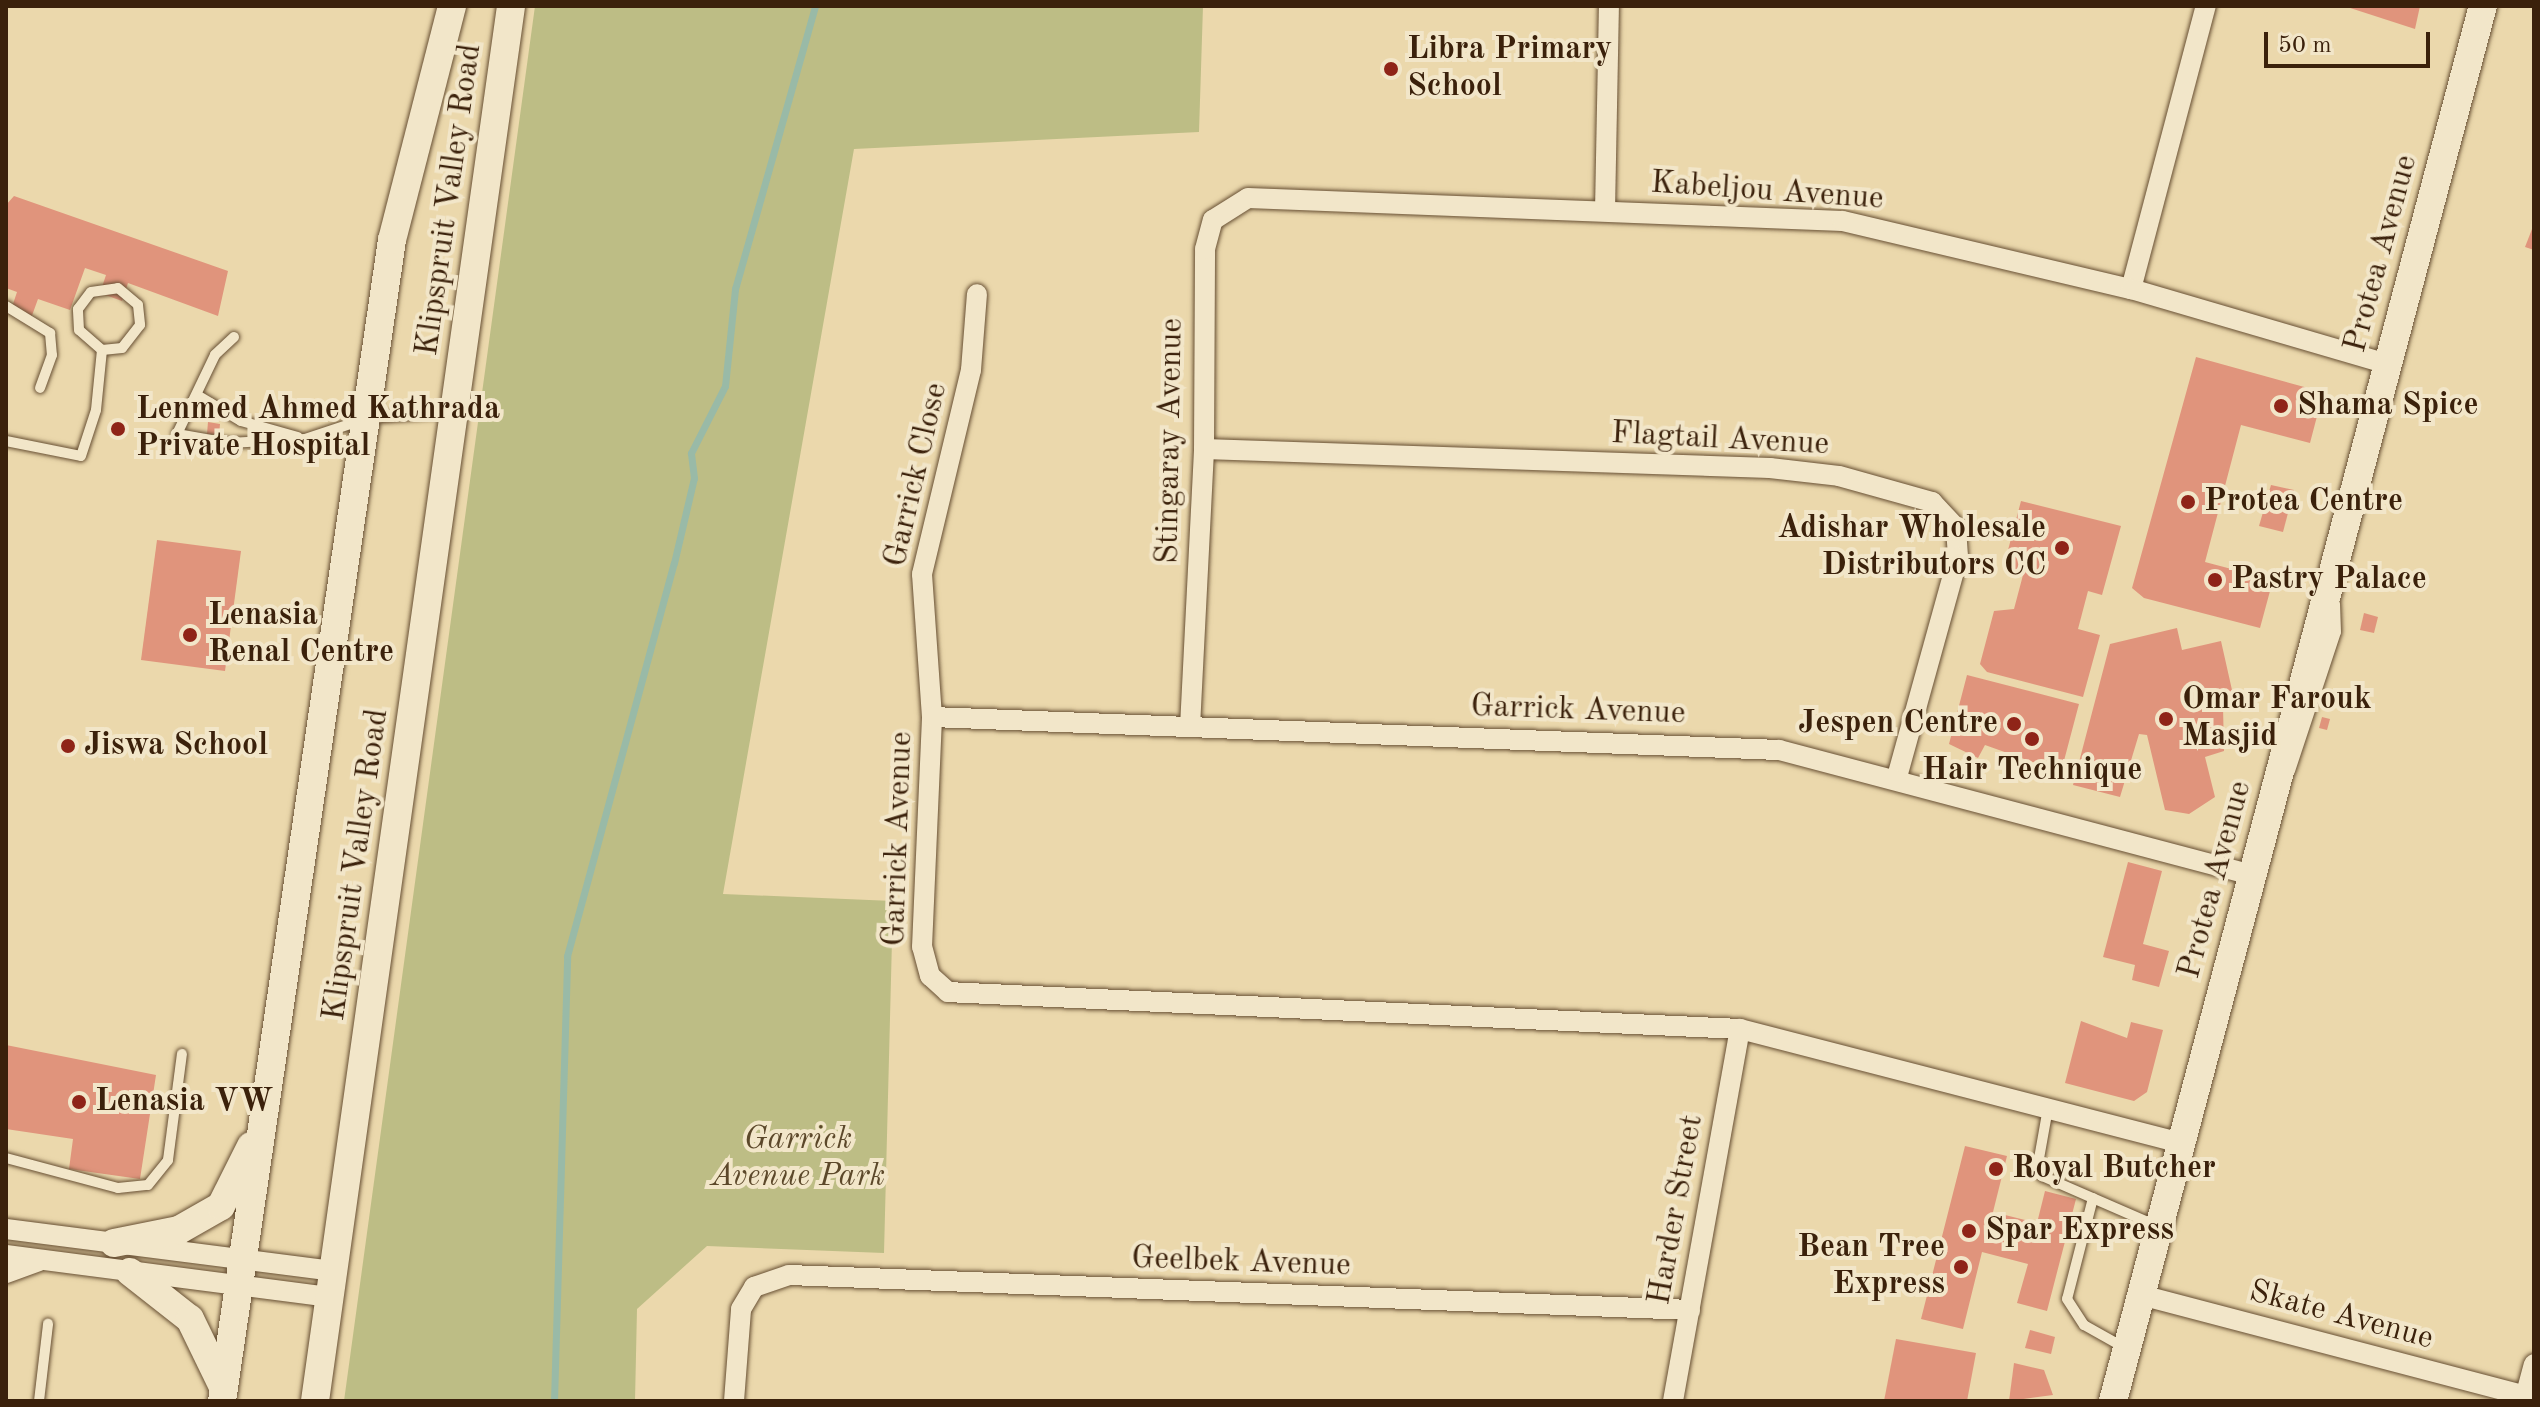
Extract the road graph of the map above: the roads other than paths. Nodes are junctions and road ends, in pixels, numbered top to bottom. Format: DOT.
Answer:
graph roads {
  1 [pos="452,6"];
  2 [pos="511,6"];
  3 [pos="1609,6"];
  4 [pos="2206,6"];
  5 [pos="2483,6"];
  6 [pos="1269,197"];
  7 [pos="1605,211"];
  8 [pos="2131,289"];
  9 [pos="977,294"];
  10 [pos="6,306"];
  11 [pos="234,337"];
  12 [pos="102,350"];
  13 [pos="2387,364"];
  14 [pos="40,388"];
  15 [pos="197,395"];
  16 [pos="454,411"];
  17 [pos="368,418"];
  18 [pos="305,439"];
  19 [pos="6,441"];
  20 [pos="1204,449"];
  21 [pos="932,717"];
  22 [pos="1190,727"];
  23 [pos="1896,780"];
  24 [pos="2253,875"];
  25 [pos="1740,1029"];
  26 [pos="182,1054"];
  27 [pos="272,1080"];
  28 [pos="2048,1108"];
  29 [pos="2181,1143"];
  30 [pos="6,1158"];
  31 [pos="2093,1198"];
  32 [pos="2159,1227"];
  33 [pos="6,1229"];
  34 [pos="114,1243"];
  35 [pos="6,1255"];
  36 [pos="43,1260"];
  37 [pos="130,1272"];
  38 [pos="6,1273"];
  39 [pos="245,1274"];
  40 [pos="332,1284"];
  41 [pos="2141,1295"];
  42 [pos="1690,1310"];
  43 [pos="48,1324"];
  44 [pos="2127,1349"];
  45 [pos="2534,1364"];
  46 [pos="223,1394"];
  47 [pos="2525,1398"];
  48 [pos="39,1401"];
  49 [pos="315,1401"];
  50 [pos="734,1401"];
  51 [pos="1673,1401"];
  52 [pos="2113,1401"];
  1 -- 17 [label="main road, Klipspruit Valley Road"];
  2 -- 16 [label="main road, Klipspruit Valley Road"];
  3 -- 7 [label="street"];
  4 -- 8 [label="street"];
  5 -- 13 [label="main road, Protea Avenue"];
  6 -- 7 [label="street, Kabeljou Avenue"];
  6 -- 20 [label="street, Stingaray Avenue"];
  7 -- 8 [label="street, Kabeljou Avenue"];
  8 -- 13 [label="street, Kabeljou Avenue"];
  9 -- 21 [label="street, Garrick Close"];
  10 -- 14 [label="lane"];
  11 -- 15 [label="lane"];
  12 -- 12 [label="lane"];
  12 -- 19 [label="lane"];
  13 -- 24 [label="main road, Protea Avenue"];
  15 -- 18 [label="lane"];
  15 -- 18 [label="lane"];
  16 -- 17 [label="lane"];
  16 -- 40 [label="main road, Klipspruit Valley Road"];
  17 -- 18 [label="lane"];
  17 -- 27 [label="main road, Klipspruit Valley Road"];
  20 -- 22 [label="street, Stingaray Avenue"];
  20 -- 23 [label="street, Flagtail Avenue"];
  21 -- 22 [label="street, Garrick Avenue"];
  21 -- 25 [label="street, Garrick Avenue"];
  22 -- 23 [label="street, Garrick Avenue"];
  23 -- 24 [label="street, Garrick Avenue"];
  24 -- 29 [label="main road, Protea Avenue"];
  25 -- 28 [label="street, Garrick Avenue"];
  25 -- 42 [label="street, Harder Street"];
  26 -- 30 [label="lane"];
  27 -- 34 [label="main road"];
  27 -- 39 [label="main road, Klipspruit Valley Road"];
  28 -- 29 [label="street, Garrick Avenue"];
  28 -- 31 [label="lane"];
  29 -- 32 [label="main road, Protea Avenue"];
  31 -- 32 [label="lane"];
  31 -- 44 [label="lane"];
  32 -- 41 [label="main road, Protea Avenue"];
  33 -- 34 [label="street"];
  34 -- 39 [label="street"];
  35 -- 36 [label="street"];
  36 -- 37 [label="street"];
  36 -- 38 [label="street"];
  37 -- 39 [label="street"];
  37 -- 46 [label="main road"];
  39 -- 40 [label="street"];
  39 -- 46 [label="main road, Klipspruit Valley Road"];
  40 -- 49 [label="main road, Klipspruit Valley Road"];
  41 -- 44 [label="main road, Protea Avenue"];
  41 -- 47 [label="street, Skate Avenue"];
  42 -- 50 [label="street, Geelbek Avenue"];
  42 -- 51 [label="street, Harder Street"];
  43 -- 48 [label="lane"];
  44 -- 52 [label="main road, Protea Avenue"];
  45 -- 47 [label="street"];
}
